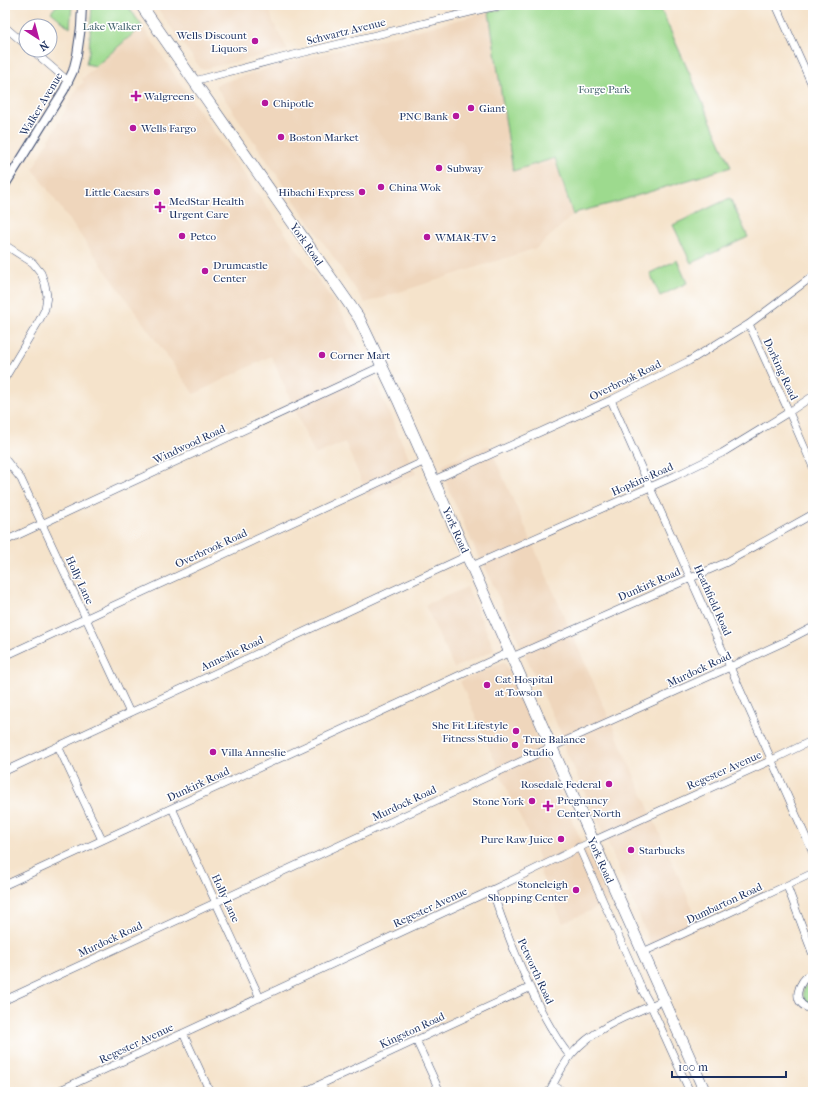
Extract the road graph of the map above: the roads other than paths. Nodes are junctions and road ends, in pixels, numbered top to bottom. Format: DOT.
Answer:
graph roads {
  1 [pos="82,5"];
  2 [pos="141,5"];
  3 [pos="505,5"];
  4 [pos="776,5"];
  5 [pos="5,27"];
  6 [pos="18,38"];
  7 [pos="41,58"];
  8 [pos="68,81"];
  9 [pos="194,81"];
  10 [pos="813,86"];
  11 [pos="5,185"];
  12 [pos="5,245"];
  13 [pos="813,276"];
  14 [pos="749,324"];
  15 [pos="382,366"];
  16 [pos="5,378"];
  17 [pos="813,396"];
  18 [pos="612,400"];
  19 [pos="789,412"];
  20 [pos="5,459"];
  21 [pos="426,461"];
  22 [pos="813,467"];
  23 [pos="434,480"];
  24 [pos="650,487"];
  25 [pos="813,514"];
  26 [pos="42,524"];
  27 [pos="5,541"];
  28 [pos="470,561"];
  29 [pos="691,578"];
  30 [pos="86,618"];
  31 [pos="813,627"];
  32 [pos="511,655"];
  33 [pos="5,656"];
  34 [pos="730,667"];
  35 [pos="130,713"];
  36 [pos="813,740"];
  37 [pos="58,746"];
  38 [pos="552,747"];
  39 [pos="772,760"];
  40 [pos="5,771"];
  41 [pos="172,808"];
  42 [pos="102,840"];
  43 [pos="593,841"];
  44 [pos="579,847"];
  45 [pos="813,853"];
  46 [pos="813,873"];
  47 [pos="5,885"];
  48 [pos="787,886"];
  49 [pos="492,890"];
  50 [pos="216,902"];
  51 [pos="643,952"];
  52 [pos="813,955"];
  53 [pos="813,971"];
  54 [pos="529,988"];
  55 [pos="260,998"];
  56 [pos="5,1000"];
  57 [pos="664,1000"];
  58 [pos="651,1006"];
  59 [pos="813,1010"];
  60 [pos="183,1033"];
  61 [pos="416,1040"];
  62 [pos="570,1056"];
  63 [pos="321,1084"];
  64 [pos="553,1085"];
  65 [pos="56,1092"];
  66 [pos="210,1092"];
  67 [pos="304,1092"];
  68 [pos="325,1092"];
  69 [pos="440,1092"];
  70 [pos="549,1092"];
  71 [pos="564,1092"];
  72 [pos="690,1092"];
  73 [pos="705,1092"];
  1 -- 8 [label="street, Walker Avenue"];
  2 -- 9 [label="main road, York Road"];
  3 -- 9 [label="street, Schwartz Avenue"];
  4 -- 10 [label="street"];
  5 -- 6 [label="street"];
  7 -- 8 [label="street"];
  8 -- 11 [label="street, Walker Avenue"];
  9 -- 15 [label="main road, York Road"];
  12 -- 16 [label="street"];
  13 -- 14 [label="street, Overbrook Road"];
  14 -- 18 [label="street, Overbrook Road"];
  14 -- 19 [label="street, Dorking Road"];
  15 -- 21 [label="main road, York Road"];
  15 -- 26 [label="street, Windwood Road"];
  17 -- 19 [label="street, Hopkins Road"];
  18 -- 23 [label="street, Overbrook Road"];
  18 -- 24 [label="street, Heathfield Road"];
  19 -- 22 [label="street, Dorking Road"];
  19 -- 24 [label="street, Hopkins Road"];
  20 -- 26 [label="street, Holly Lane"];
  21 -- 23 [label="main road, York Road"];
  21 -- 30 [label="street, Overbrook Road"];
  23 -- 28 [label="main road, York Road"];
  24 -- 28 [label="street, Hopkins Road"];
  24 -- 29 [label="street, Heathfield Road"];
  25 -- 29 [label="street, Dunkirk Road"];
  26 -- 27 [label="street, Windwood Road"];
  26 -- 30 [label="street, Holly Lane"];
  28 -- 32 [label="main road, York Road"];
  28 -- 35 [label="street, Anneslie Road"];
  29 -- 32 [label="street, Dunkirk Road"];
  29 -- 34 [label="street, Heathfield Road"];
  30 -- 33 [label="street, Overbrook Road"];
  30 -- 35 [label="street, Holly Lane"];
  31 -- 34 [label="street, Murdock Road"];
  32 -- 38 [label="main road, York Road"];
  32 -- 41 [label="street, Dunkirk Road"];
  34 -- 38 [label="street, Murdock Road"];
  34 -- 39 [label="street, Heathfield Road"];
  35 -- 37 [label="street, Anneslie Road"];
  36 -- 39 [label="street, Regester Avenue"];
  37 -- 40 [label="street, Anneslie Road"];
  37 -- 42 [label="street"];
  38 -- 43 [label="main road, York Road"];
  38 -- 50 [label="street, Murdock Road"];
  39 -- 43 [label="street, Regester Avenue"];
  39 -- 45 [label="street, Heathfield Road"];
  41 -- 42 [label="street, Dunkirk Road"];
  41 -- 50 [label="street, Holly Lane"];
  42 -- 47 [label="street, Dunkirk Road"];
  43 -- 44 [label="street, Regester Avenue"];
  43 -- 51 [label="main road, York Road"];
  44 -- 49 [label="street, Regester Avenue"];
  44 -- 58 [label="street, York Road"];
  46 -- 48 [label="street, Dumbarton Road"];
  48 -- 51 [label="street, Dumbarton Road"];
  48 -- 52 [label="street"];
  49 -- 54 [label="street, Petworth Road"];
  49 -- 55 [label="street, Regester Avenue"];
  50 -- 55 [label="street, Holly Lane"];
  50 -- 56 [label="street, Murdock Road"];
  51 -- 57 [label="main road, York Road"];
  53 -- 59 [label="street"];
  54 -- 61 [label="street, Kingston Road"];
  54 -- 62 [label="street, Petworth Road"];
  55 -- 60 [label="street, Regester Avenue"];
  57 -- 58 [label="street"];
  57 -- 73 [label="main road, York Road"];
  58 -- 62 [label="street"];
  58 -- 72 [label="street, York Road"];
  60 -- 65 [label="street, Regester Avenue"];
  60 -- 66 [label="street"];
  61 -- 63 [label="street, Kingston Road"];
  61 -- 69 [label="street"];
  62 -- 64 [label="street"];
  63 -- 67 [label="street, Kingston Road"];
  63 -- 68 [label="street"];
  64 -- 70 [label="street"];
  64 -- 71 [label="street"];
}
